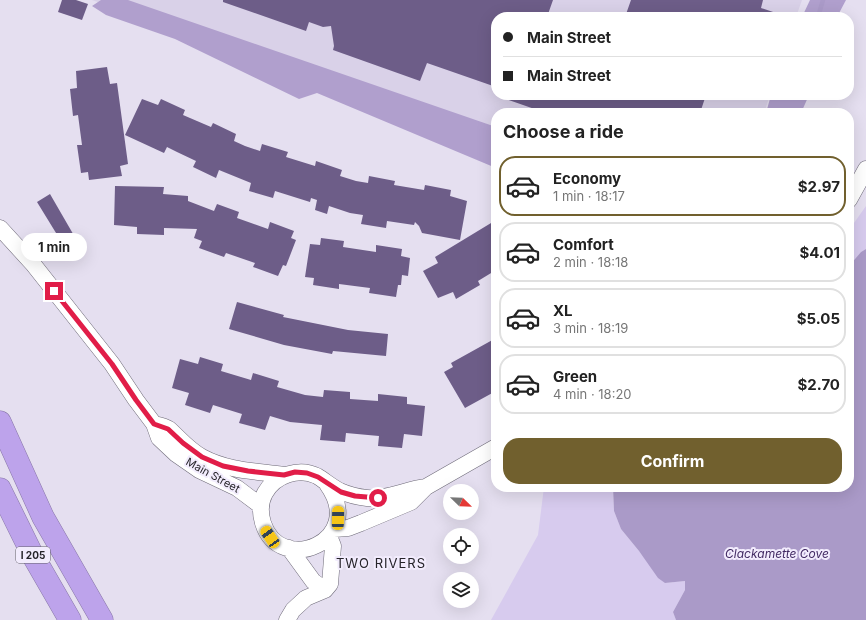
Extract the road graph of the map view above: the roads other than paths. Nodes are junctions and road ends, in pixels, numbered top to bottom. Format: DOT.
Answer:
graph roads {
  1 [pos="866,169"];
  2 [pos="854,191"];
  3 [pos="0,228"];
  4 [pos="0,422"];
  5 [pos="154,424"];
  6 [pos="491,450"];
  7 [pos="284,475"];
  8 [pos="327,484"];
  9 [pos="426,487"];
  10 [pos="0,489"];
  11 [pos="261,506"];
  12 [pos="331,533"];
  13 [pos="289,548"];
  14 [pos="325,590"];
  15 [pos="70,620"];
  16 [pos="102,620"];
  17 [pos="286,620"];
  1 -- 2 [label="street"];
  3 -- 5 [label="street, Main Street"];
  4 -- 16 [label="highway, I 205"];
  5 -- 7 [label="street, Main Street"];
  5 -- 11 [label="street, Main Street"];
  6 -- 9 [label="street, Main Street"];
  7 -- 8 [label="street, Main Street"];
  7 -- 11 [label="street"];
  8 -- 9 [label="street, Main Street"];
  8 -- 12 [label="street"];
  9 -- 12 [label="street, Main Street"];
  10 -- 15 [label="highway, I 205"];
  11 -- 13 [label="street, Main Street"];
  12 -- 13 [label="street, Main Street"];
  12 -- 14 [label="street"];
  13 -- 14 [label="street"];
  14 -- 17 [label="street"];
}
